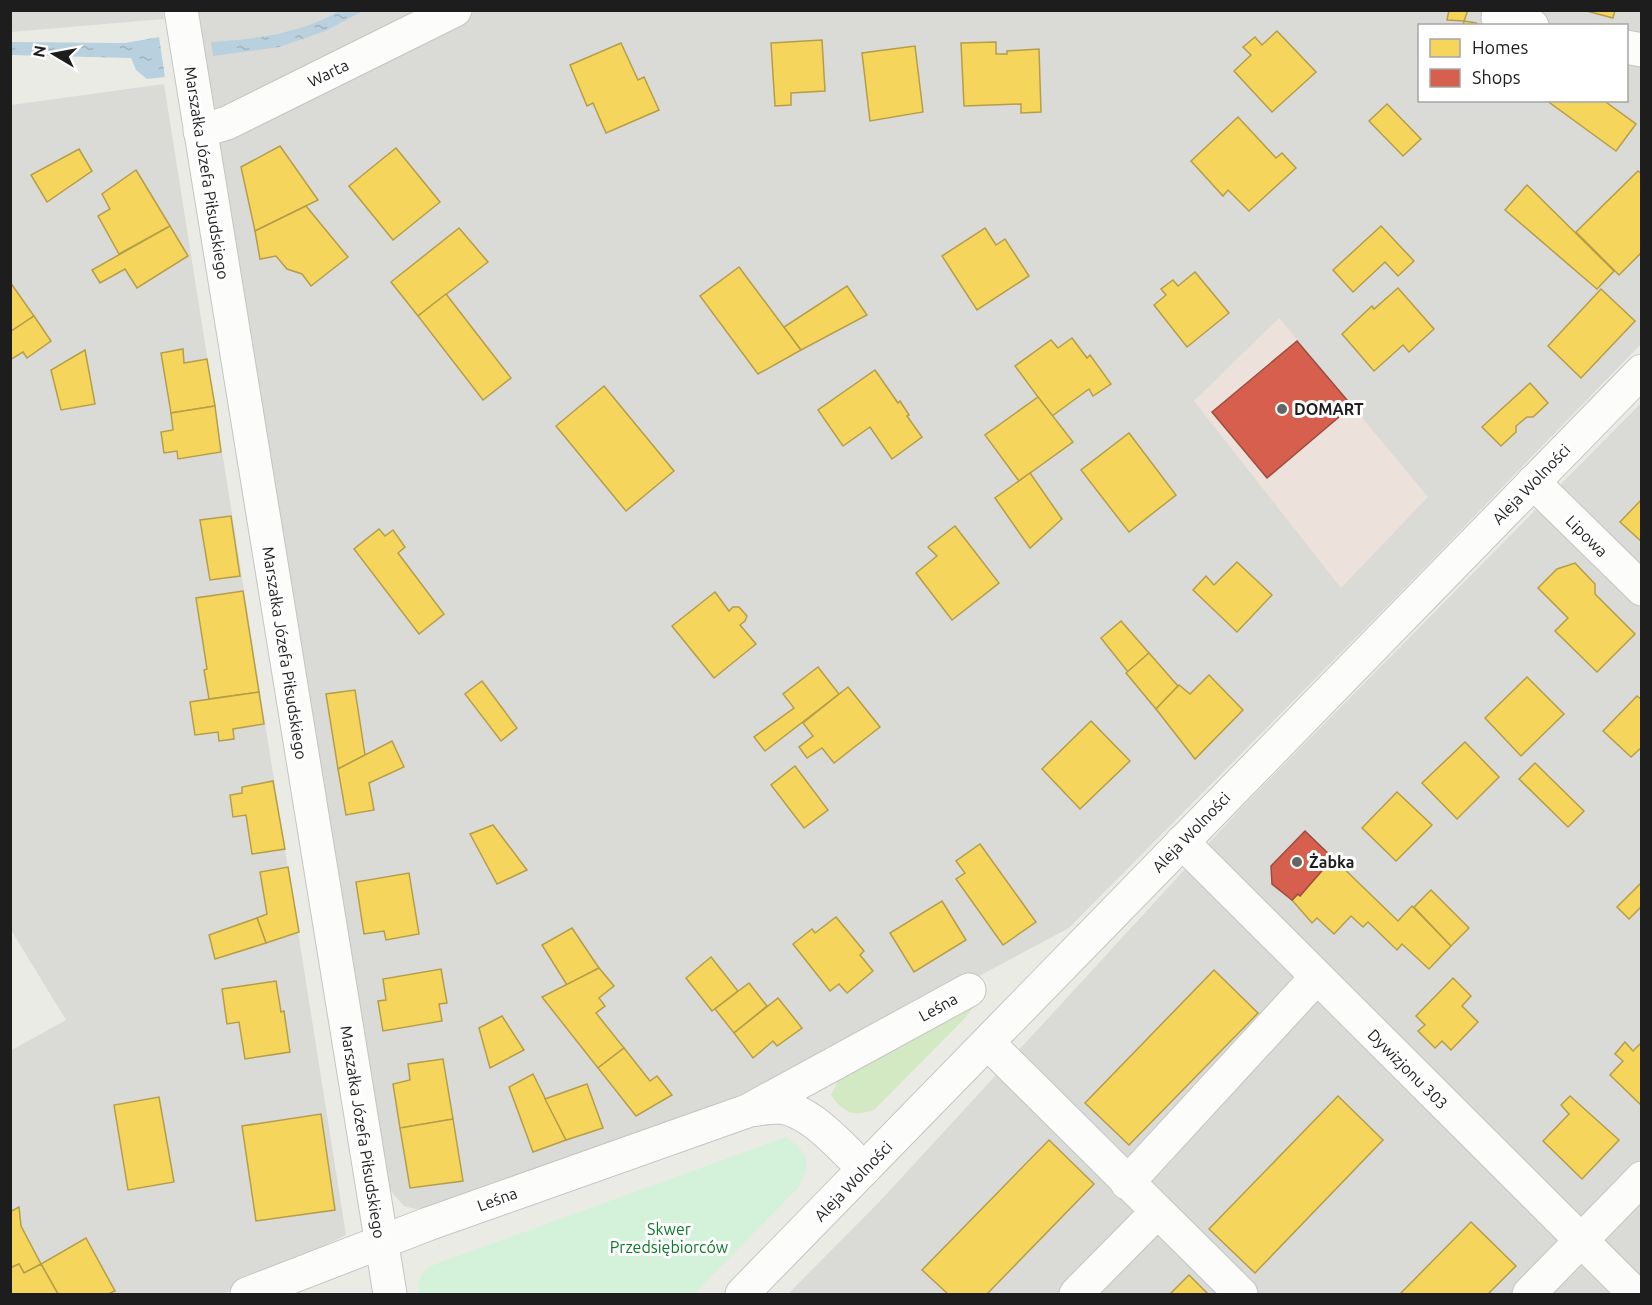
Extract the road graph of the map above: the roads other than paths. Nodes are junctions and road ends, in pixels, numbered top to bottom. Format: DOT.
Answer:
graph roads {
  1 [pos="455,10"];
  2 [pos="1500,10"];
  3 [pos="181,15"];
  4 [pos="1524,24"];
  5 [pos="200,131"];
  6 [pos="1641,371"];
  7 [pos="1533,482"];
  8 [pos="1641,589"];
  9 [pos="1182,842"];
  10 [pos="1316,978"];
  11 [pos="969,990"];
  12 [pos="988,1043"];
  13 [pos="750,1110"];
  14 [pos="864,1169"];
  15 [pos="1641,1178"];
  16 [pos="1126,1183"];
  17 [pos="1156,1213"];
  18 [pos="1582,1241"];
  19 [pos="381,1243"];
  20 [pos="247,1294"];
  21 [pos="390,1294"];
  22 [pos="742,1294"];
  23 [pos="1076,1294"];
  24 [pos="1241,1294"];
  25 [pos="1529,1294"];
  26 [pos="1635,1294"];
  1 -- 5 [label="street, Warta"];
  2 -- 4 [label="street"];
  3 -- 5 [label="street, Marszałka Józefa Piłsudskiego"];
  5 -- 19 [label="street, Marszałka Józefa Piłsudskiego"];
  6 -- 7 [label="street, Aleja Wolności"];
  7 -- 8 [label="street, Lipowa"];
  7 -- 9 [label="street, Aleja Wolności"];
  9 -- 10 [label="street, Dywizjonu 303"];
  9 -- 12 [label="street, Aleja Wolności"];
  10 -- 16 [label="street"];
  10 -- 18 [label="street, Dywizjonu 303"];
  11 -- 13 [label="street, Leśna"];
  12 -- 14 [label="street, Aleja Wolności"];
  12 -- 16 [label="street"];
  13 -- 14 [label="street, Leśna"];
  13 -- 19 [label="street, Leśna"];
  14 -- 22 [label="street, Aleja Wolności"];
  15 -- 18 [label="street"];
  16 -- 17 [label="street"];
  17 -- 23 [label="street"];
  17 -- 24 [label="street"];
  18 -- 25 [label="street"];
  18 -- 26 [label="street, Dywizjonu 303"];
  19 -- 20 [label="street, Leśna"];
  19 -- 21 [label="street, Marszałka Józefa Piłsudskiego"];
}
